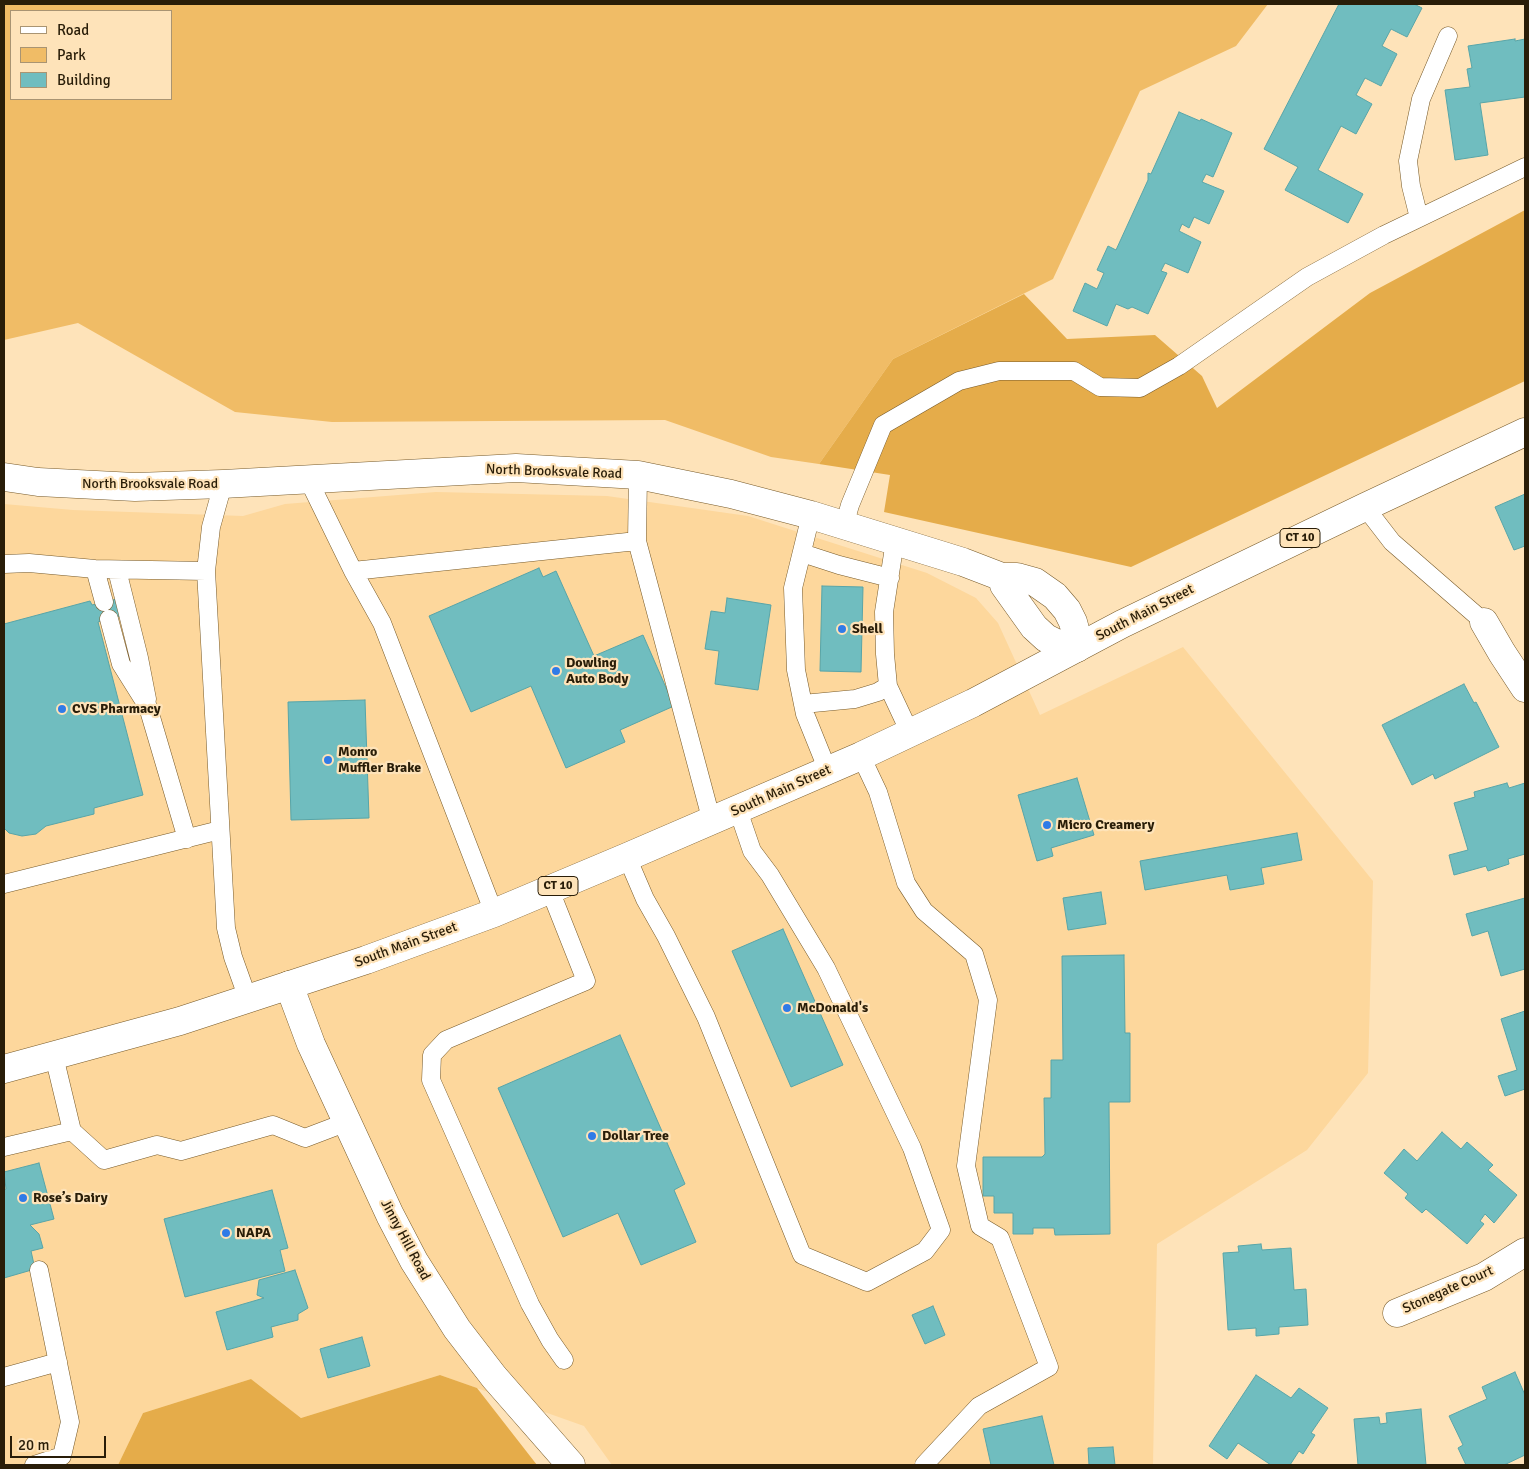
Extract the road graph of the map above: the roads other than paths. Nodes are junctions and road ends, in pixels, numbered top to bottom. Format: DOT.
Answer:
graph roads {
  1 [pos="1448,36"];
  2 [pos="1525,167"];
  3 [pos="1419,218"];
  4 [pos="1525,432"];
  5 [pos="638,475"];
  6 [pos="4,477"];
  7 [pos="308,479"];
  8 [pos="224,484"];
  9 [pos="1365,507"];
  10 [pos="811,515"];
  11 [pos="844,526"];
  12 [pos="637,541"];
  13 [pos="895,541"];
  14 [pos="802,553"];
  15 [pos="4,564"];
  16 [pos="95,570"];
  17 [pos="117,570"];
  18 [pos="206,571"];
  19 [pos="353,572"];
  20 [pos="1002,577"];
  21 [pos="890,578"];
  22 [pos="104,602"];
  23 [pos="108,620"];
  24 [pos="1484,622"];
  25 [pos="1077,648"];
  26 [pos="888,686"];
  27 [pos="1525,688"];
  28 [pos="803,704"];
  29 [pos="148,707"];
  30 [pos="910,733"];
  31 [pos="861,756"];
  32 [pos="828,771"];
  33 [pos="738,810"];
  34 [pos="712,822"];
  35 [pos="220,830"];
  36 [pos="187,838"];
  37 [pos="627,857"];
  38 [pos="4,884"];
  39 [pos="550,890"];
  40 [pos="494,913"];
  41 [pos="289,986"];
  42 [pos="248,999"];
  43 [pos="54,1056"];
  44 [pos="4,1070"];
  45 [pos="347,1122"];
  46 [pos="72,1131"];
  47 [pos="4,1147"];
  48 [pos="1525,1252"];
  49 [pos="39,1270"];
  50 [pos="1397,1313"];
  51 [pos="564,1360"];
  52 [pos="58,1362"];
  53 [pos="4,1377"];
  54 [pos="34,1465"];
  55 [pos="571,1465"];
  56 [pos="924,1465"];
  1 -- 3 [label="lane"];
  2 -- 3 [label="lane"];
  3 -- 11 [label="lane"];
  4 -- 9 [label="main road, South Main Street / CT 10"];
  5 -- 7 [label="main road, North Brooksvale Road"];
  5 -- 10 [label="main road, North Brooksvale Road"];
  5 -- 12 [label="lane"];
  6 -- 8 [label="main road, North Brooksvale Road"];
  7 -- 8 [label="main road, North Brooksvale Road"];
  7 -- 19 [label="lane"];
  8 -- 18 [label="lane"];
  9 -- 24 [label="lane"];
  9 -- 25 [label="main road, South Main Street / CT 10"];
  10 -- 11 [label="main road, North Brooksvale Road"];
  10 -- 14 [label="lane"];
  11 -- 13 [label="main road, North Brooksvale Road"];
  12 -- 19 [label="lane"];
  12 -- 34 [label="lane"];
  13 -- 20 [label="main road, North Brooksvale Road"];
  13 -- 21 [label="lane"];
  14 -- 21 [label="lane"];
  14 -- 28 [label="lane"];
  15 -- 16 [label="lane"];
  16 -- 17 [label="lane"];
  16 -- 22 [label="lane"];
  17 -- 18 [label="lane"];
  17 -- 29 [label="lane"];
  18 -- 35 [label="lane"];
  19 -- 40 [label="lane"];
  20 -- 25 [label="main road"];
  20 -- 25 [label="main road, North Brooksvale Road"];
  21 -- 26 [label="lane"];
  23 -- 29 [label="lane"];
  24 -- 27 [label="main road"];
  25 -- 30 [label="main road, South Main Street / CT 10"];
  26 -- 28 [label="lane"];
  26 -- 30 [label="lane"];
  28 -- 32 [label="lane"];
  29 -- 36 [label="lane"];
  30 -- 31 [label="main road, South Main Street / CT 10"];
  31 -- 32 [label="main road, South Main Street / CT 10"];
  31 -- 56 [label="lane"];
  32 -- 33 [label="main road, South Main Street / CT 10"];
  33 -- 34 [label="main road, South Main Street / CT 10"];
  33 -- 37 [label="lane"];
  34 -- 37 [label="main road, South Main Street / CT 10"];
  35 -- 36 [label="lane"];
  35 -- 42 [label="lane"];
  36 -- 38 [label="lane"];
  37 -- 39 [label="main road, South Main Street / CT 10"];
  39 -- 40 [label="main road, South Main Street / CT 10"];
  39 -- 51 [label="lane"];
  40 -- 41 [label="main road, South Main Street / CT 10"];
  41 -- 42 [label="main road, South Main Street / CT 10"];
  41 -- 45 [label="main road, Jinny Hill Road"];
  42 -- 43 [label="main road, South Main Street / CT 10"];
  43 -- 44 [label="main road, South Main Street / CT 10"];
  43 -- 46 [label="lane"];
  45 -- 46 [label="lane"];
  45 -- 55 [label="main road, Jinny Hill Road"];
  46 -- 47 [label="lane"];
  48 -- 50 [label="main road, Stonegate Court"];
  49 -- 52 [label="lane"];
  52 -- 53 [label="lane"];
  52 -- 54 [label="lane"];
}
